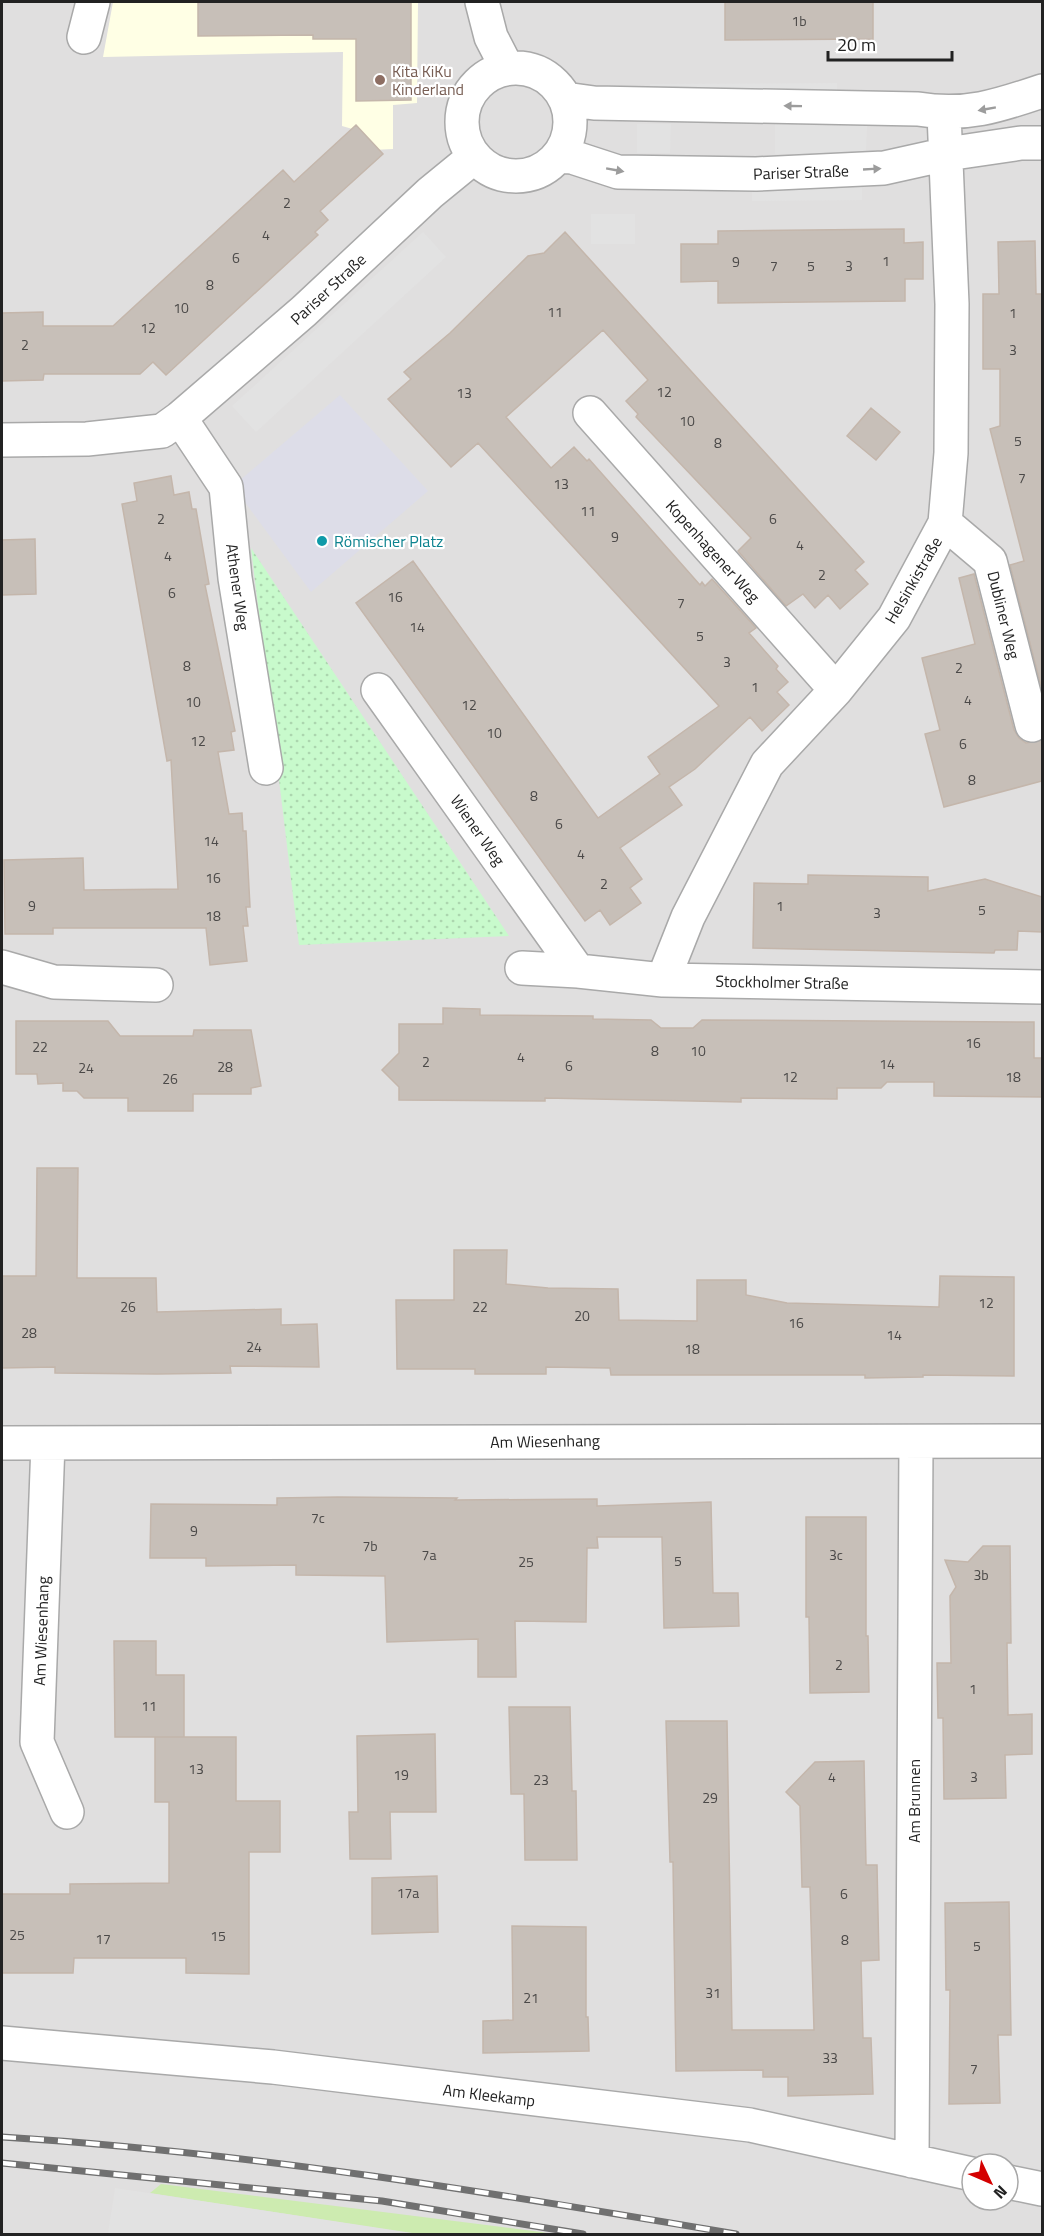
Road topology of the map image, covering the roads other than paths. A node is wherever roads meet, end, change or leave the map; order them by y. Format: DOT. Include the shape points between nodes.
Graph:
graph roads {
  1 [pos="93,2"];
  2 [pos="482,2"];
  3 [pos="84,37"];
  4 [pos="507,68"];
  5 [pos="1042,91"];
  6 [pos="565,99"];
  7 [pos="944,114"];
  8 [pos="1042,143"];
  9 [pos="947,154"];
  10 [pos="559,156"];
  11 [pos="474,157"];
  12 [pos="590,413"];
  13 [pos="180,418"];
  14 [pos="2,440"];
  15 [pos="945,523"];
  16 [pos="378,690"];
  17 [pos="836,690"];
  18 [pos="1032,725"];
  19 [pos="266,768"];
  20 [pos="2,967"];
  21 [pos="522,968"];
  22 [pos="578,970"];
  23 [pos="663,980"];
  24 [pos="156,985"];
  25 [pos="1042,987"];
  26 [pos="1042,1441"];
  27 [pos="916,1442"];
  28 [pos="2,1443"];
  29 [pos="48,1443"];
  30 [pos="67,1812"];
  31 [pos="2,2043"];
  32 [pos="912,2161"];
  33 [pos="960,2171"];
  34 [pos="1020,2184"];
  35 [pos="1042,2189"];
  1 -- 3 [label="street"];
  2 -- 4 [label="street" via="491,37"];
  4 -- 6 [label="street" via="525,68 541,74 555,84"];
  4 -- 11 [label="street" via="478,82 468,96 461,128"];
  5 -- 7 [label="street, one-way" via="991,109"];
  7 -- 6 [label="street, one-way" via="918,109 594,103"];
  6 -- 10 [label="street" via="570,128"];
  7 -- 9 [label="street, Helsinkistraße"];
  8 -- 9 [label="street, Pariser Straße"];
  10 -- 9 [label="street, Pariser Straße, one-way" via="618,172 756,174 884,168"];
  9 -- 15 [label="street, Helsinkistraße" via="952,304 951,453"];
  10 -- 11 [label="street" via="532,174 517,177 493,171"];
  11 -- 13 [label="street, Pariser Straße"];
  12 -- 17 [label="street, Kopenhagener Weg"];
  13 -- 14 [label="street, Pariser Straße" via="162,430 87,440"];
  13 -- 19 [label="street, Athener Weg" via="226,487 235,578"];
  15 -- 17 [label="street, Helsinkistraße" via="894,618"];
  15 -- 18 [label="street, Dubliner Weg" via="990,561"];
  16 -- 22 [label="street, Wiener Weg"];
  17 -- 23 [label="street, Helsinkistraße" via="767,764 688,917"];
  20 -- 24 [label="street" via="54,982"];
  21 -- 22 [label="street, Stockholmer Straße"];
  22 -- 23 [label="street, Stockholmer Straße"];
  23 -- 25 [label="street, Stockholmer Straße"];
  26 -- 27 [label="street, Am Wiesenhang"];
  27 -- 29 [label="street, Am Wiesenhang"];
  27 -- 32 [label="street, Am Brunnen"];
  28 -- 29 [label="street, Am Wiesenhang"];
  29 -- 30 [label="street, Am Wiesenhang" via="38,1742"];
  31 -- 32 [label="street, Am Kleekamp" via="273,2067 750,2125"];
  32 -- 33 [label="street, Am Kleekamp"];
  34 -- 35 [label="street"];
}
